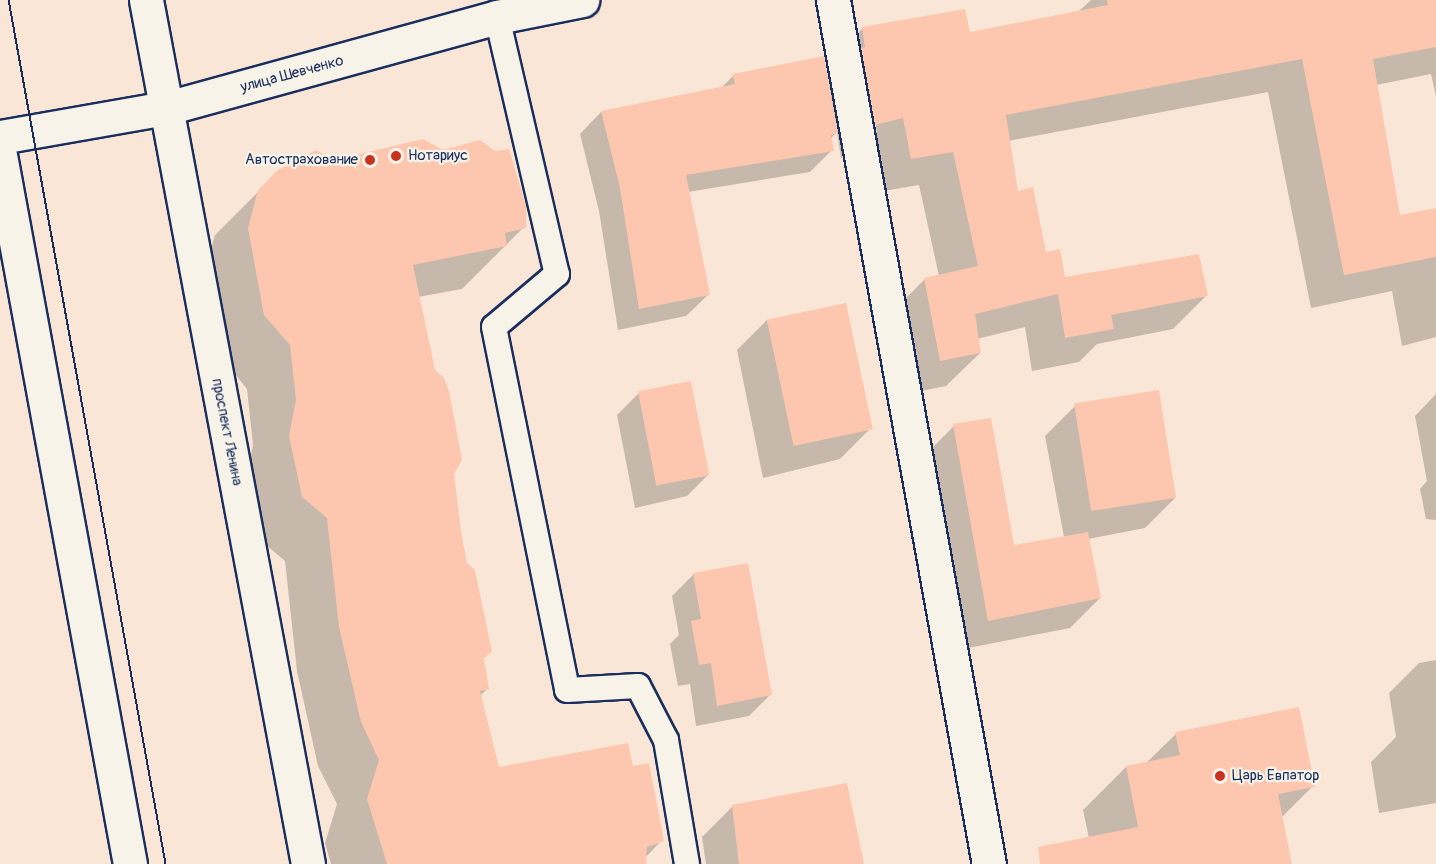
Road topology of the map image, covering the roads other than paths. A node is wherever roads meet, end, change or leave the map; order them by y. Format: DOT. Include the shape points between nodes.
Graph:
graph roads {
  1 [pos="146,0"];
  2 [pos="582,0"];
  3 [pos="833,0"];
  4 [pos="497,17"];
  5 [pos="167,108"];
  6 [pos="0,137"];
  7 [pos="0,155"];
  8 [pos="130,864"];
  9 [pos="308,864"];
  10 [pos="687,864"];
  11 [pos="989,864"];
  1 -- 5 [label="street, проспект Ленина"];
  2 -- 4 [label="street, улица Шевченко"];
  3 -- 11 [label="street"];
  4 -- 5 [label="street, улица Шевченко"];
  4 -- 10 [label="lane" via="557,274 494,327 567,690 638,686 666,740"];
  5 -- 6 [label="street, улица Шевченко"];
  5 -- 9 [label="street, проспект Ленина"];
  7 -- 8 [label="street"];
}
